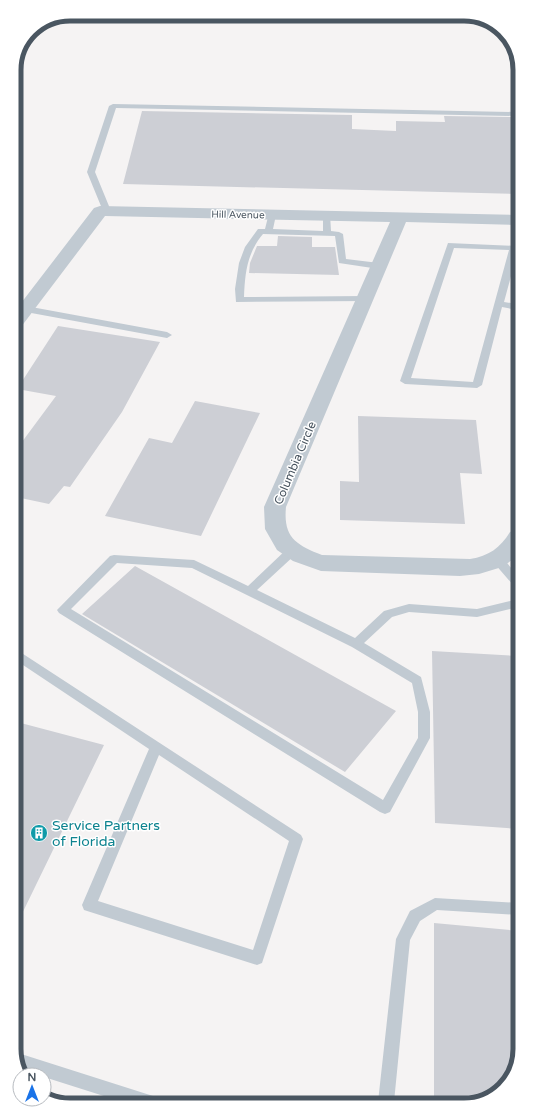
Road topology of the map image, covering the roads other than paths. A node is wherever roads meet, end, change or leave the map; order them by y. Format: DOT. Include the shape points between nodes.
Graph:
graph roads {
  1 [pos="513,114"];
  2 [pos="107,211"];
  3 [pos="272,215"];
  4 [pos="327,216"];
  5 [pos="400,217"];
  6 [pos="513,220"];
  7 [pos="268,231"];
  8 [pos="327,234"];
  9 [pos="513,248"];
  10 [pos="513,252"];
  11 [pos="380,266"];
  12 [pos="365,299"];
  13 [pos="500,304"];
  14 [pos="513,306"];
  15 [pos="21,309"];
  16 [pos="21,313"];
  17 [pos="167,335"];
  18 [pos="513,546"];
  19 [pos="292,551"];
  20 [pos="498,560"];
  21 [pos="513,577"];
  22 [pos="248,591"];
  23 [pos="513,605"];
  24 [pos="356,644"];
  25 [pos="21,658"];
  26 [pos="156,747"];
  27 [pos="513,909"];
  28 [pos="23,1063"];
  29 [pos="134,1098"];
  30 [pos="386,1098"];
  1 -- 2 [label="lane" via="113,106 91,172"];
  2 -- 3 [label="street, Hill Avenue"];
  2 -- 15 [label="street" via="100,211"];
  3 -- 4 [label="street, Hill Avenue"];
  3 -- 7 [label="lane"];
  4 -- 5 [label="street, Hill Avenue"];
  4 -- 8 [label="lane"];
  5 -- 6 [label="street, Hill Avenue"];
  5 -- 11 [label="street, Columbia Circle"];
  7 -- 8 [label="lane"];
  7 -- 12 [label="lane" via="261,231 249,244 242,264 239,300"];
  8 -- 11 [label="lane" via="339,234 342,261"];
  9 -- 13 [label="lane" via="451,245 405,381 477,385"];
  10 -- 13 [label="lane"];
  11 -- 12 [label="street, Columbia Circle"];
  12 -- 19 [label="street, Columbia Circle" via="275,507 273,521 277,534"];
  13 -- 14 [label="lane"];
  16 -- 17 [label="lane"];
  18 -- 20 [label="street, Columbia Circle"];
  19 -- 20 [label="street, Columbia Circle" via="321,563 460,568 480,566"];
  19 -- 22 [label="lane"];
  20 -- 21 [label="lane"];
  22 -- 24 [label="lane"];
  22 -- 24 [label="lane" via="194,564 114,559 63,610 385,808 424,738 424,712 417,680"];
  23 -- 24 [label="lane" via="477,613 409,608 388,614"];
  25 -- 26 [label="lane"];
  26 -- 26 [label="lane" via="296,838 256,958 89,905"];
  27 -- 30 [label="lane" via="436,904 415,916 403,939"];
  28 -- 29 [label="lane"];
}
